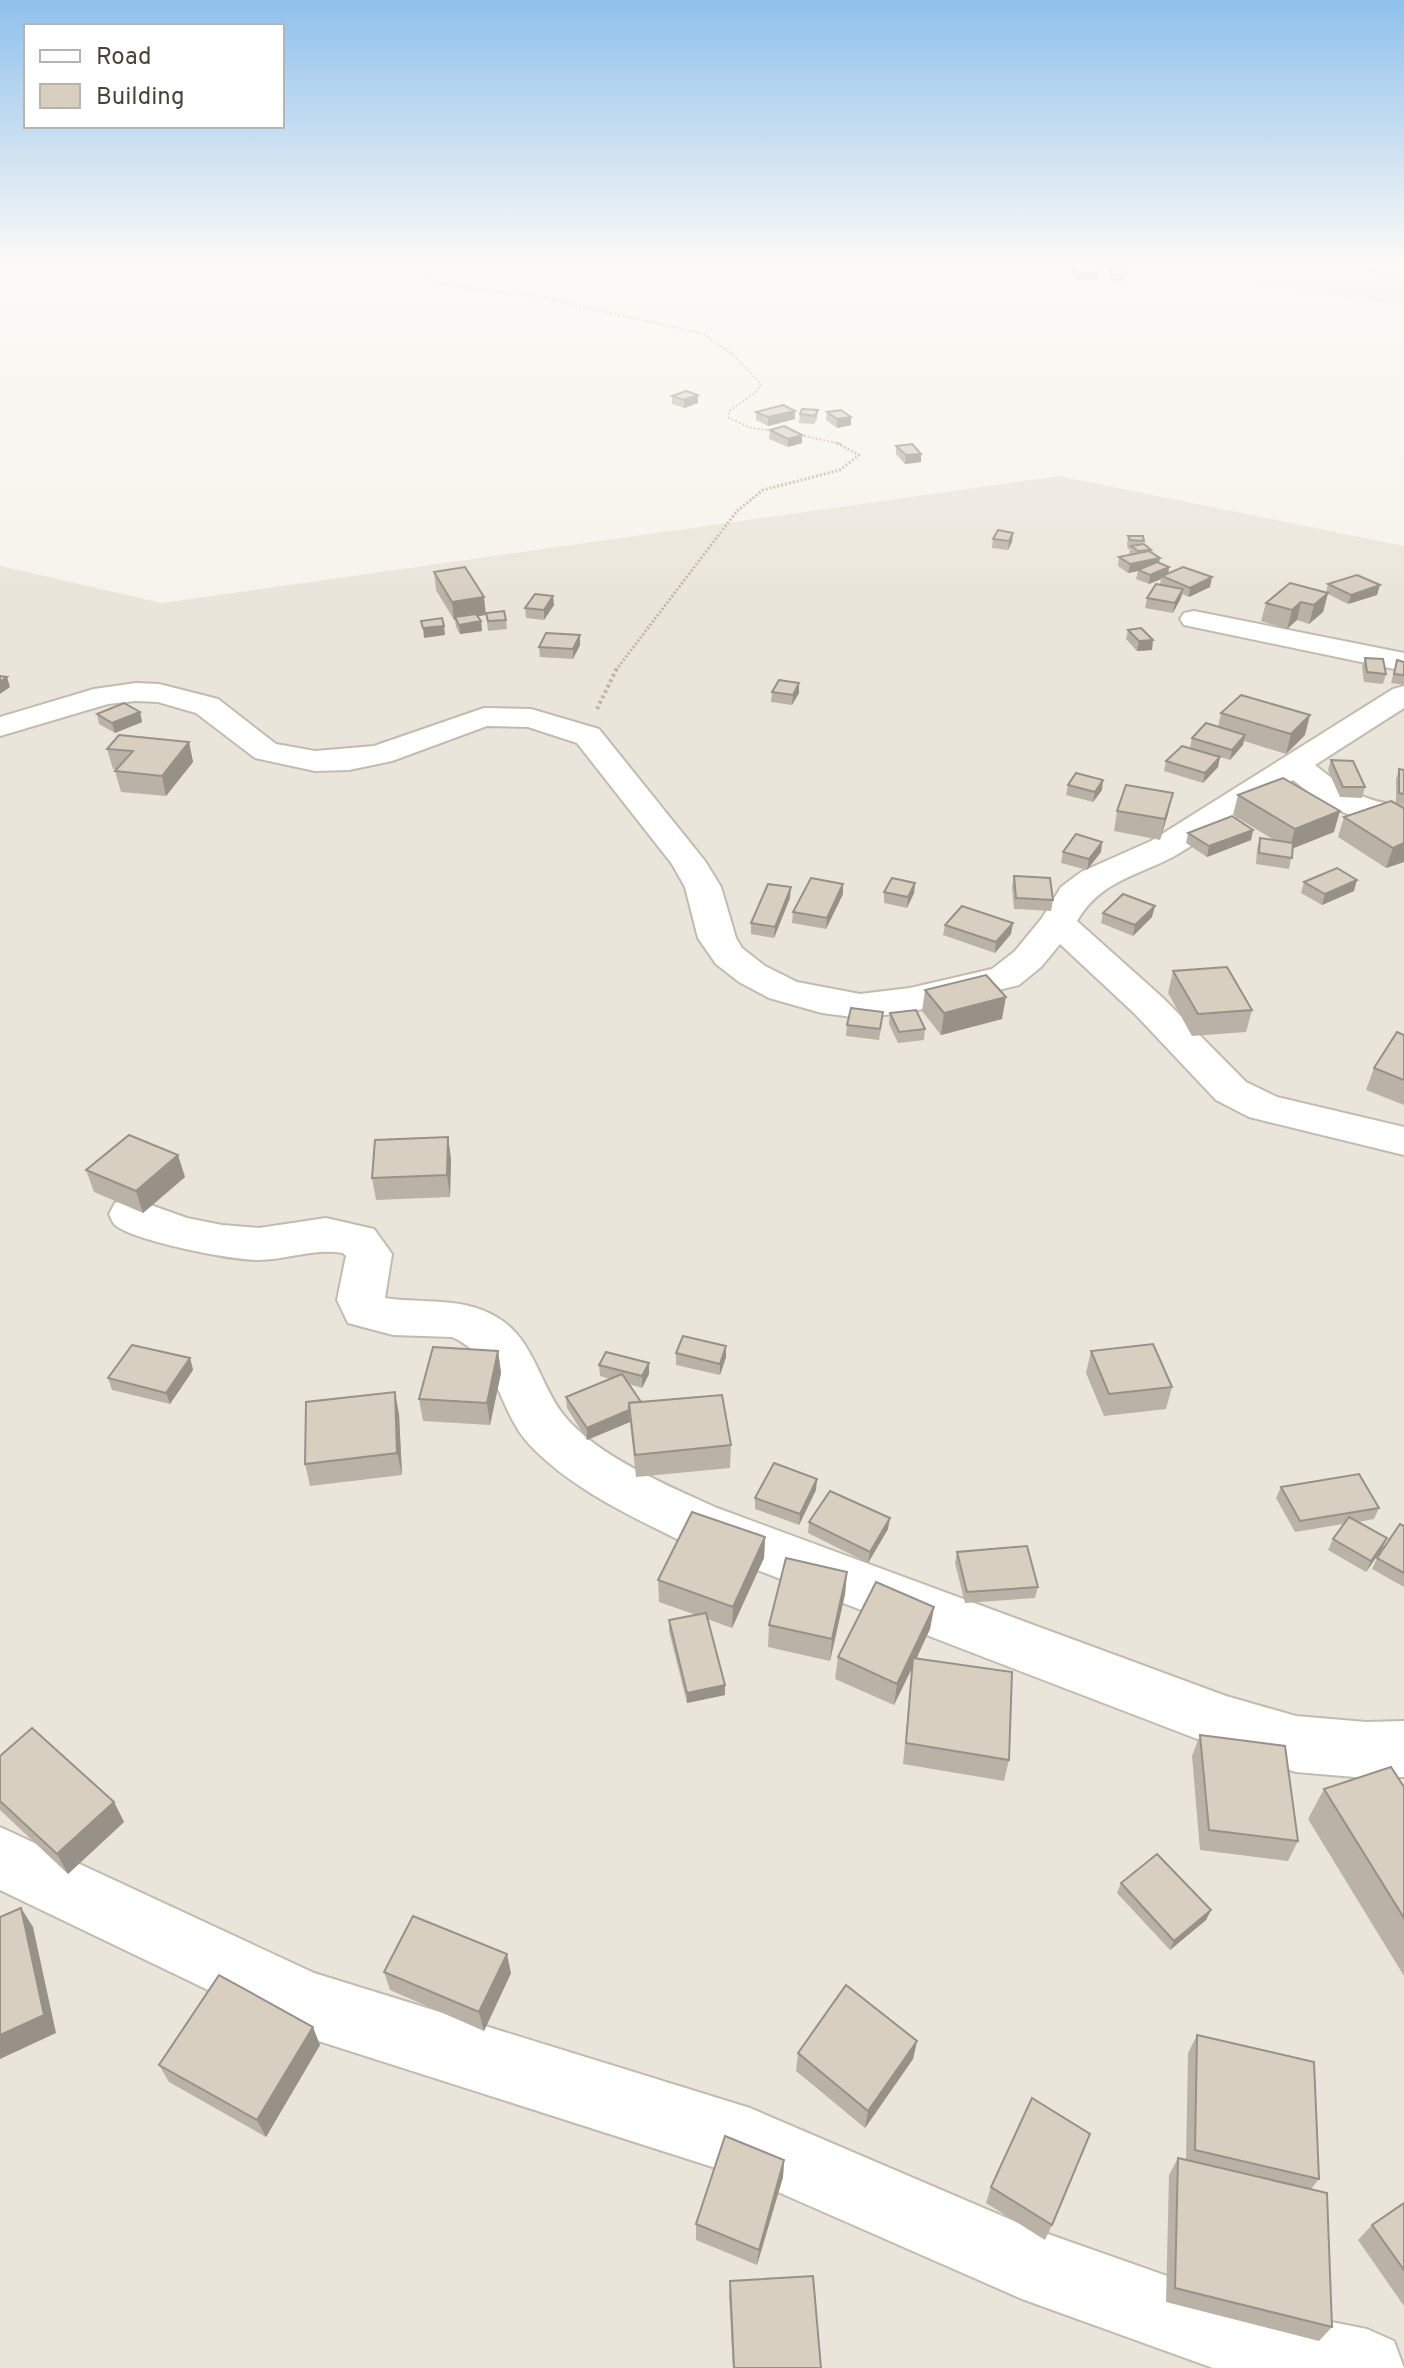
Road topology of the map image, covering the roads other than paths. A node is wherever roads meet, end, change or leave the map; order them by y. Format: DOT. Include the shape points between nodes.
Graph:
graph roads {
  1 [pos="1194,619"];
  2 [pos="1404,662"];
  3 [pos="1404,695"];
  4 [pos="0,727"];
  5 [pos="1295,765"];
  6 [pos="1404,816"];
  7 [pos="1058,923"];
  8 [pos="1404,1141"];
  9 [pos="131,1214"];
  10 [pos="1404,1749"];
  11 [pos="0,1858"];
  12 [pos="1367,2368"];
  1 -- 2 [label="street"];
  3 -- 5 [label="street"];
  4 -- 7 [label="street" via="105,695 136,692 207,706 266,751 315,761 381,754 484,717 531,718 588,736 688,861 729,956 783,990 822,1001 860,1006 910,1000 1005,977"];
  5 -- 6 [label="street" via="1348,807"];
  5 -- 7 [label="street" via="1163,848 1094,880 1074,895"];
  7 -- 8 [label="street" via="1231,1091 1264,1107"];
  9 -- 10 [label="street" via="222,1241 259,1244 326,1234 358,1240 369,1254 361,1300 365,1311 382,1318 457,1320 478,1328 498,1343 545,1428 641,1497 698,1524 1226,1723 1296,1744"];
  11 -- 12 [label="street" via="306,2004 750,2143 1022,2262 1255,2345"];
}
